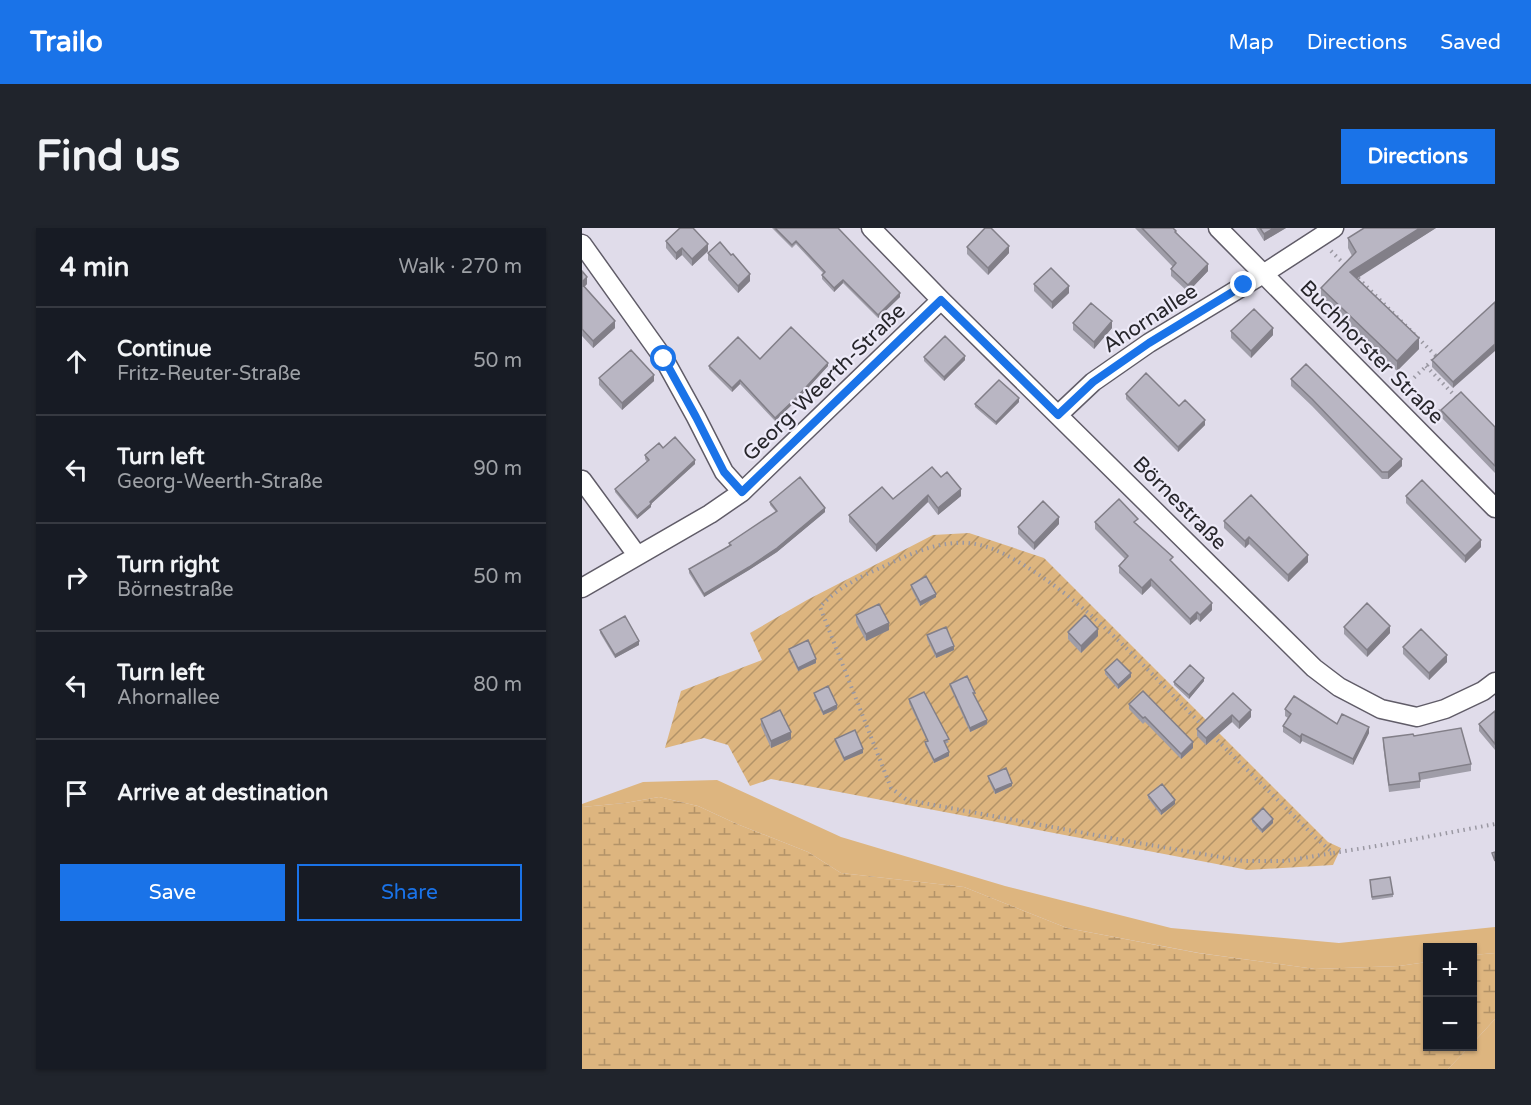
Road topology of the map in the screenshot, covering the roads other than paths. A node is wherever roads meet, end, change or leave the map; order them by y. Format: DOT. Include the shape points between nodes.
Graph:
graph roads {
  1 [pos="871,228"];
  2 [pos="1218,228"];
  3 [pos="1334,228"];
  4 [pos="582,244"];
  5 [pos="1263,274"];
  6 [pos="941,300"];
  7 [pos="1058,415"];
  8 [pos="582,480"];
  9 [pos="742,492"];
  10 [pos="1495,508"];
  11 [pos="637,555"];
  12 [pos="582,588"];
  13 [pos="1495,682"];
  1 -- 6 [label="street, Börnestraße"];
  2 -- 5 [label="street, Buchhorster Straße"];
  3 -- 5 [label="street, Ahornallee"];
  4 -- 9 [label="street" via="664,359 724,472"];
  5 -- 7 [label="street, Ahornallee" via="1149,343 1093,382"];
  5 -- 10 [label="street, Buchhorster Straße"];
  6 -- 7 [label="street, Börnestraße"];
  6 -- 9 [label="street, Georg-Weerth-Straße"];
  7 -- 13 [label="street, Börnestraße" via="1314,668 1339,687 1381,709 1417,717 1445,709"];
  8 -- 11 [label="street"];
  9 -- 11 [label="street, Georg-Weerth-Straße"];
  11 -- 12 [label="street, Georg-Weerth-Straße"];
}
